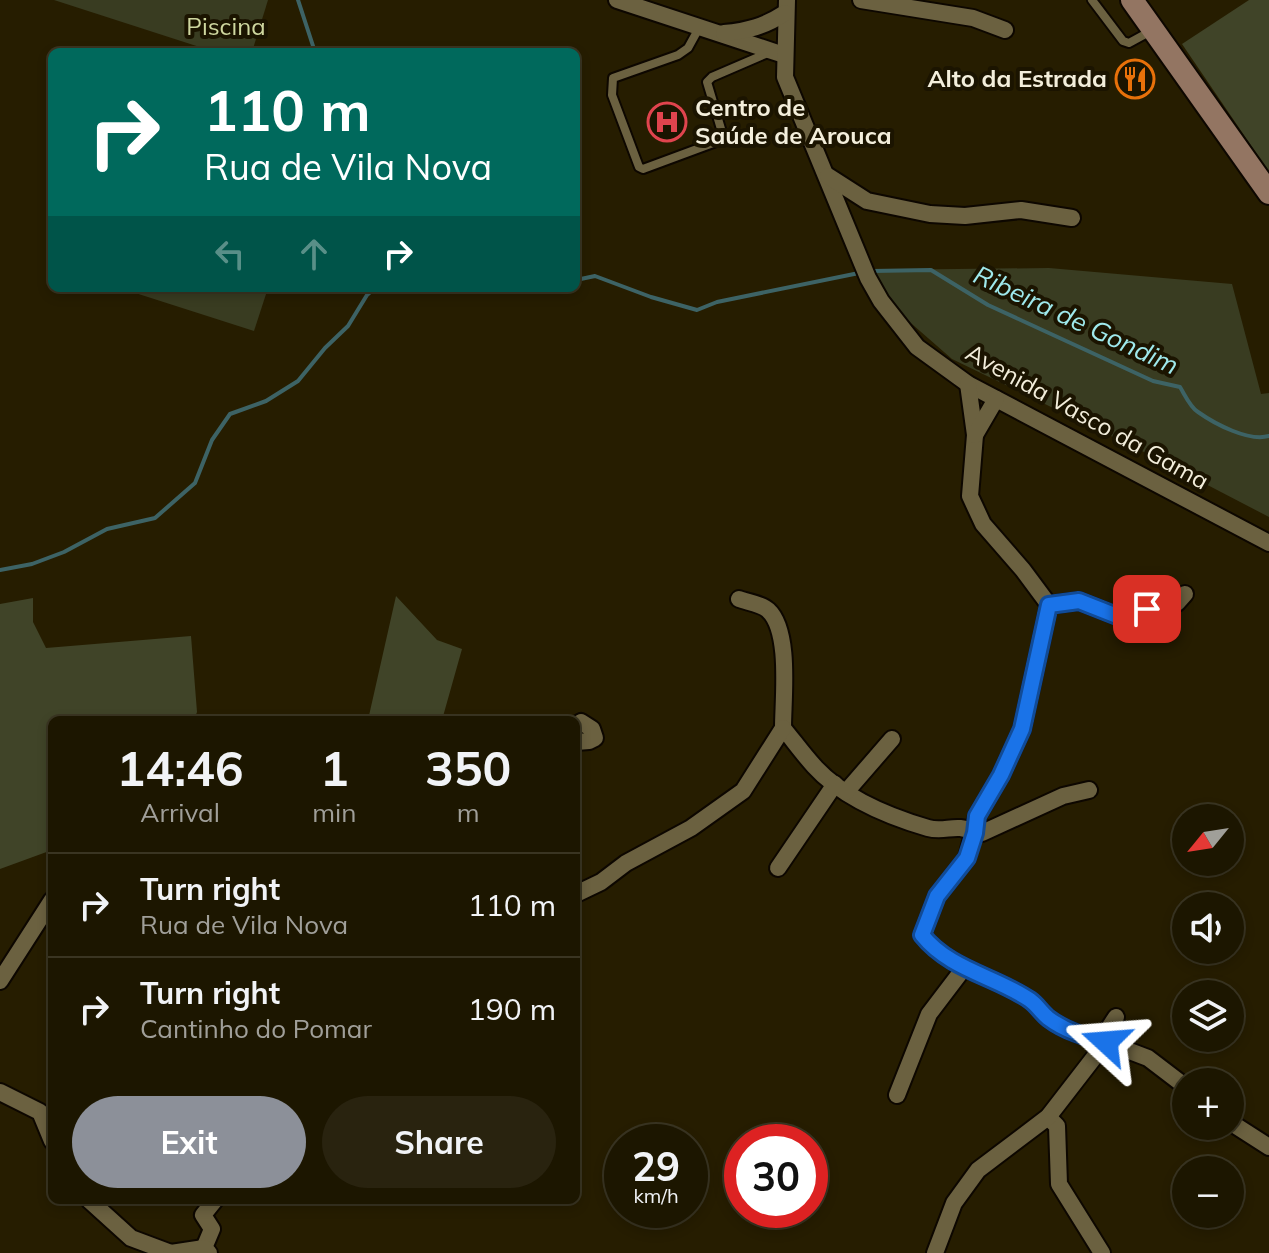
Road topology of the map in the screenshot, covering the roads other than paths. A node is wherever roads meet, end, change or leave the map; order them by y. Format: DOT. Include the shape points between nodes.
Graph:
graph roads {
  1 [pos="617,0"];
  2 [pos="861,0"];
  3 [pos="1092,0"];
  4 [pos="1132,0"];
  5 [pos="786,6"];
  6 [pos="700,27"];
  7 [pos="1005,30"];
  8 [pos="1153,30"];
  9 [pos="719,34"];
  10 [pos="777,53"];
  11 [pos="828,176"];
  12 [pos="1269,193"];
  13 [pos="1072,218"];
  14 [pos="968,384"];
  15 [pos="996,399"];
  16 [pos="975,435"];
  17 [pos="1269,543"];
  18 [pos="1185,594"];
  19 [pos="739,599"];
  20 [pos="1049,605"];
  21 [pos="580,723"];
  22 [pos="783,728"];
  23 [pos="892,739"];
  24 [pos="580,742"];
  25 [pos="841,788"];
  26 [pos="1089,790"];
  27 [pos="975,833"];
  28 [pos="778,868"];
  29 [pos="580,892"];
  30 [pos="48,906"];
  31 [pos="964,968"];
  32 [pos="0,981"];
  33 [pos="1116,1017"];
  34 [pos="1106,1042"];
  35 [pos="1172,1076"];
  36 [pos="0,1092"];
  37 [pos="897,1095"];
  38 [pos="1048,1117"];
  39 [pos="48,1131"];
  40 [pos="1244,1131"];
  41 [pos="1269,1147"];
  42 [pos="93,1204"];
  43 [pos="212,1204"];
  44 [pos="207,1250"];
  45 [pos="171,1253"];
  46 [pos="935,1253"];
  47 [pos="1102,1253"];
  1 -- 6 [label="street"];
  2 -- 7 [label="street" via="973,18"];
  3 -- 8 [label="lane" via="1123,41"];
  4 -- 8 [label="main road"];
  5 -- 9 [label="street" via="768,24"];
  5 -- 10 [label="street, Avenida Vasco da Gama"];
  6 -- 9 [label="street"];
  6 -- 10 [label="lane" via="678,55 611,82 643,169 724,139 707,82"];
  8 -- 12 [label="main road"];
  9 -- 10 [label="street"];
  10 -- 11 [label="street, Avenida Vasco da Gama"];
  11 -- 13 [label="street" via="867,201 930,214 1021,210"];
  11 -- 14 [label="street, Avenida Vasco da Gama" via="881,301 917,347"];
  14 -- 15 [label="street, Avenida Vasco da Gama"];
  14 -- 16 [label="street"];
  15 -- 16 [label="street"];
  15 -- 17 [label="street, Avenida Vasco da Gama"];
  16 -- 20 [label="street" via="970,496 983,524"];
  18 -- 20 [label="street" via="1177,603 1117,616 1079,601"];
  19 -- 22 [label="street" via="766,607 774,618 784,667"];
  20 -- 27 [label="street" via="1022,729 977,816"];
  21 -- 24 [label="street" via="592,729 595,738"];
  22 -- 25 [label="street" via="815,768"];
  22 -- 29 [label="street" via="743,791 691,828"];
  23 -- 25 [label="street"];
  25 -- 27 [label="street" via="874,808 933,829 963,826"];
  25 -- 28 [label="street"];
  26 -- 27 [label="street"];
  27 -- 31 [label="street" via="967,858 937,896 922,935"];
  30 -- 32 [label="street"];
  31 -- 34 [label="street" via="1030,1000 1048,1018 1078,1034"];
  31 -- 37 [label="street" via="929,1014"];
  33 -- 34 [label="street"];
  34 -- 35 [label="street" via="1148,1058"];
  34 -- 38 [label="street"];
  36 -- 39 [label="street" via="40,1112"];
  38 -- 46 [label="street" via="978,1170 954,1203"];
  38 -- 47 [label="street" via="1057,1126 1059,1184"];
  40 -- 41 [label="street"];
  42 -- 45 [label="street" via="131,1238"];
  43 -- 44 [label="street" via="203,1215 212,1229"];
  44 -- 45 [label="street"];
}
